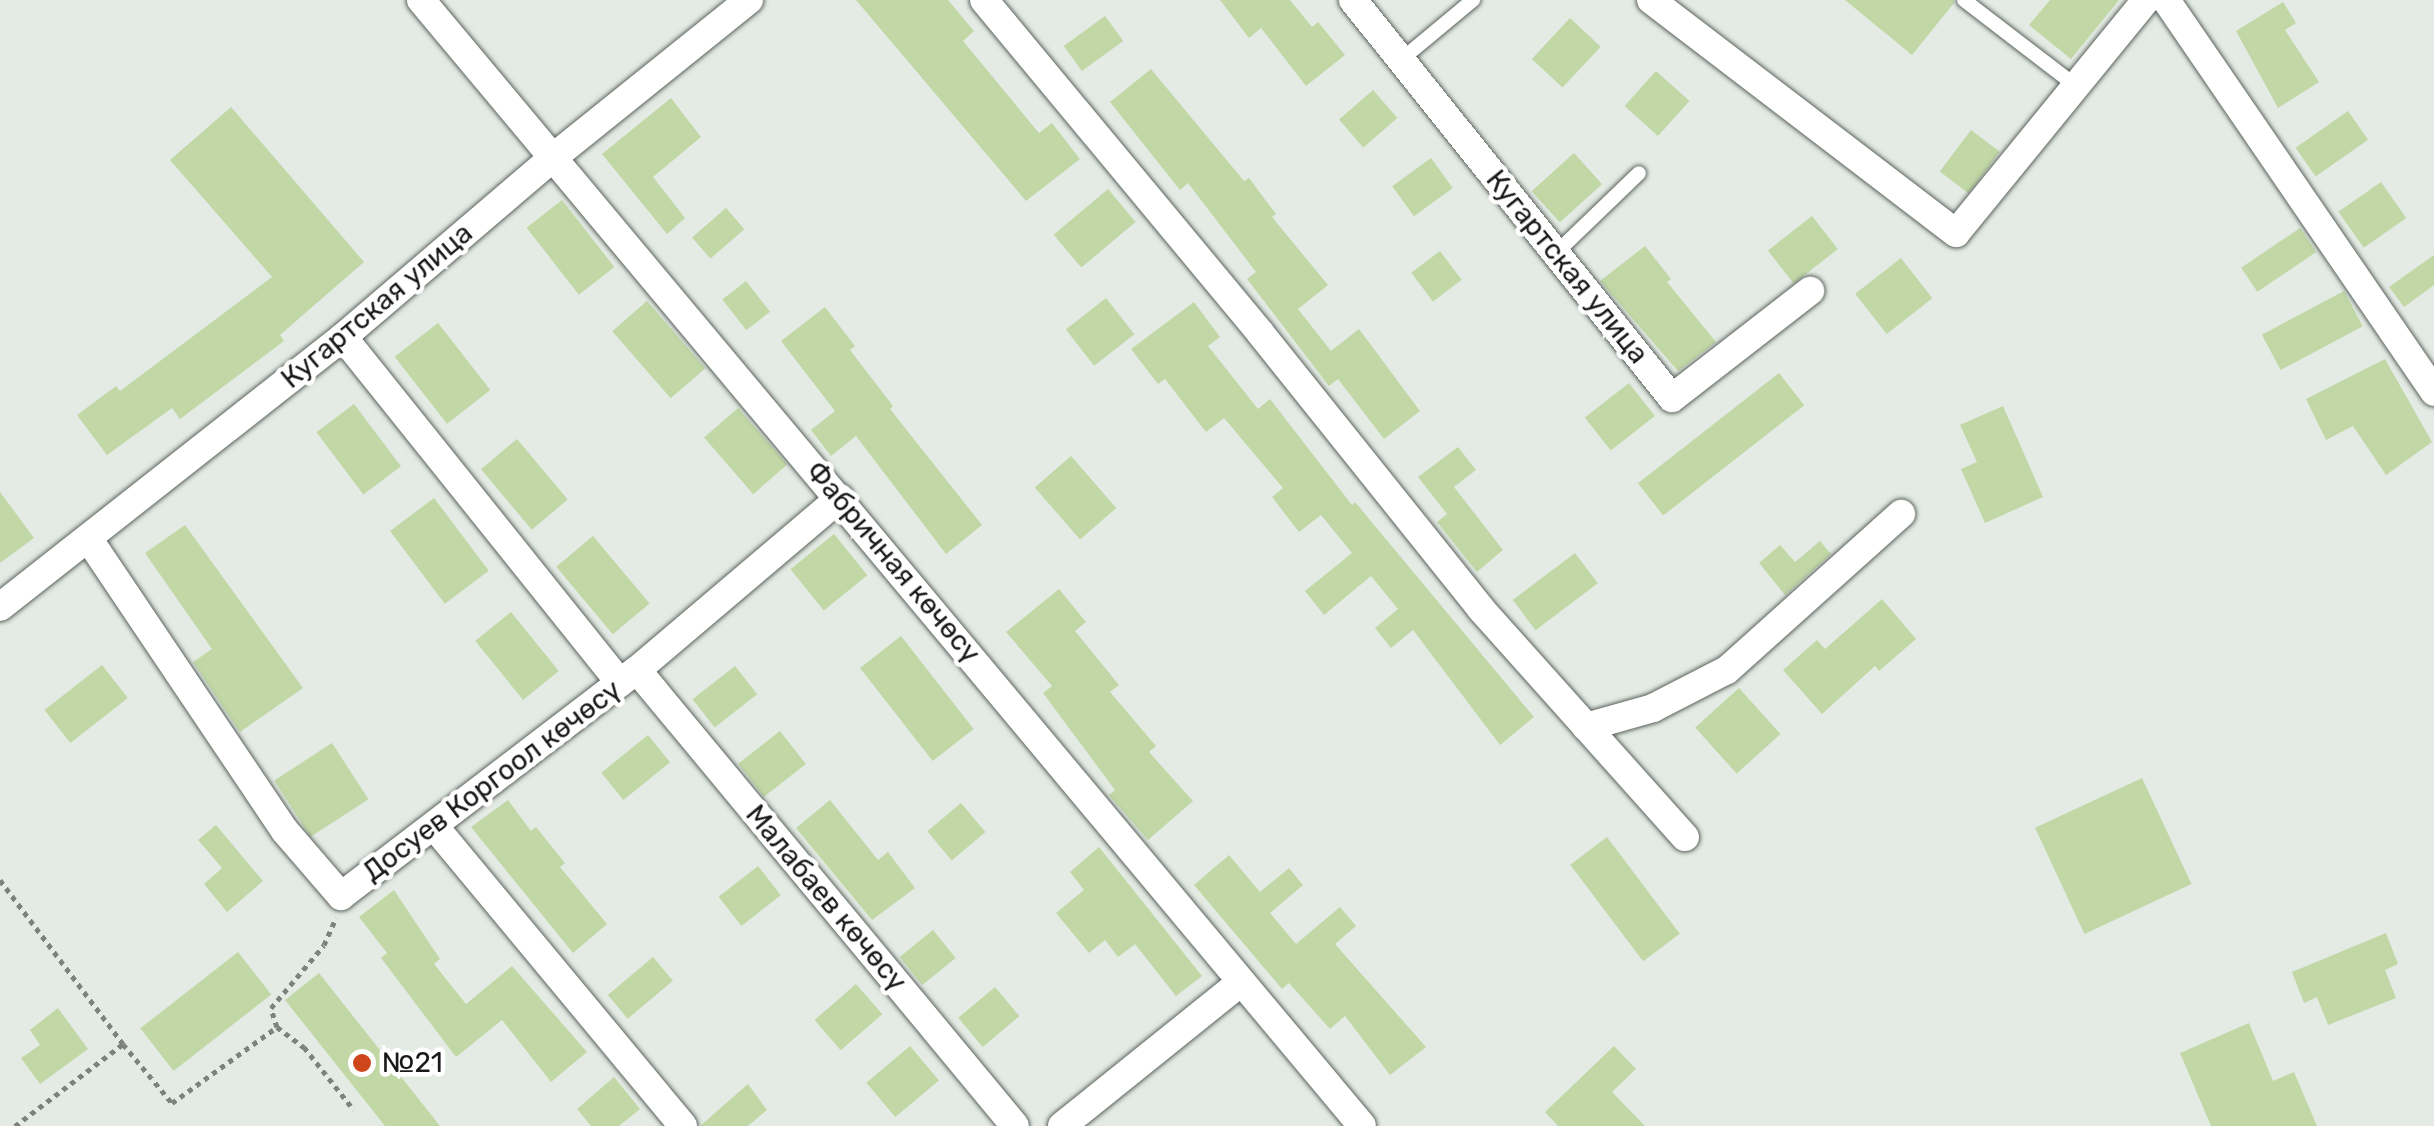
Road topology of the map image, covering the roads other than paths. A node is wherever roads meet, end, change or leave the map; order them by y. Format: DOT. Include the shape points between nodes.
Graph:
graph roads {
  1 [pos="421,0"];
  2 [pos="749,0"];
  3 [pos="984,0"];
  4 [pos="1353,0"];
  5 [pos="1473,0"];
  6 [pos="1651,0"];
  7 [pos="1964,0"];
  8 [pos="2146,0"];
  9 [pos="2166,0"];
  10 [pos="1401,60"];
  11 [pos="2076,86"];
  12 [pos="555,156"];
  13 [pos="1639,173"];
  14 [pos="1556,253"];
  15 [pos="1810,291"];
  16 [pos="343,337"];
  17 [pos="2434,392"];
  18 [pos="840,498"];
  19 [pos="1902,514"];
  20 [pos="88,538"];
  21 [pos="0,607"];
  22 [pos="628,677"];
  23 [pos="1586,727"];
  24 [pos="434,826"];
  25 [pos="1685,837"];
  26 [pos="1241,982"];
  27 [pos="683,1126"];
  28 [pos="1015,1126"];
  29 [pos="1062,1126"];
  30 [pos="1362,1126"];
  1 -- 12 [label="street, Фабричная көчөсү"];
  2 -- 12 [label="street, Кугартская улица"];
  3 -- 23 [label="street" via="1480,609"];
  4 -- 10 [label="street, Кугартская улица"];
  5 -- 10 [label="lane"];
  6 -- 11 [label="street" via="1956,233"];
  7 -- 11 [label="lane"];
  8 -- 11 [label="street"];
  9 -- 17 [label="street"];
  10 -- 14 [label="street, Кугартская улица"];
  12 -- 16 [label="street, Кугартская улица"];
  12 -- 18 [label="street, Фабричная көчөсү"];
  13 -- 14 [label="lane"];
  14 -- 15 [label="street, Кугартская улица" via="1672,398"];
  16 -- 20 [label="street, Кугартская улица"];
  16 -- 22 [label="street, Малабаев көчөсү"];
  18 -- 22 [label="street, Досуев Коргоол көчөсү"];
  18 -- 26 [label="street, Фабричная көчөсү"];
  19 -- 23 [label="street" via="1727,670 1654,708"];
  20 -- 21 [label="street, Кугартская улица"];
  20 -- 24 [label="street, Досуев Коргоол көчөсү" via="285,831 341,896"];
  22 -- 24 [label="street, Досуев Коргоол көчөсү"];
  22 -- 28 [label="street, Малабаев көчөсү"];
  23 -- 25 [label="street"];
  24 -- 27 [label="street"];
  26 -- 29 [label="street"];
  26 -- 30 [label="street, Фабричная көчөсү"];
}
